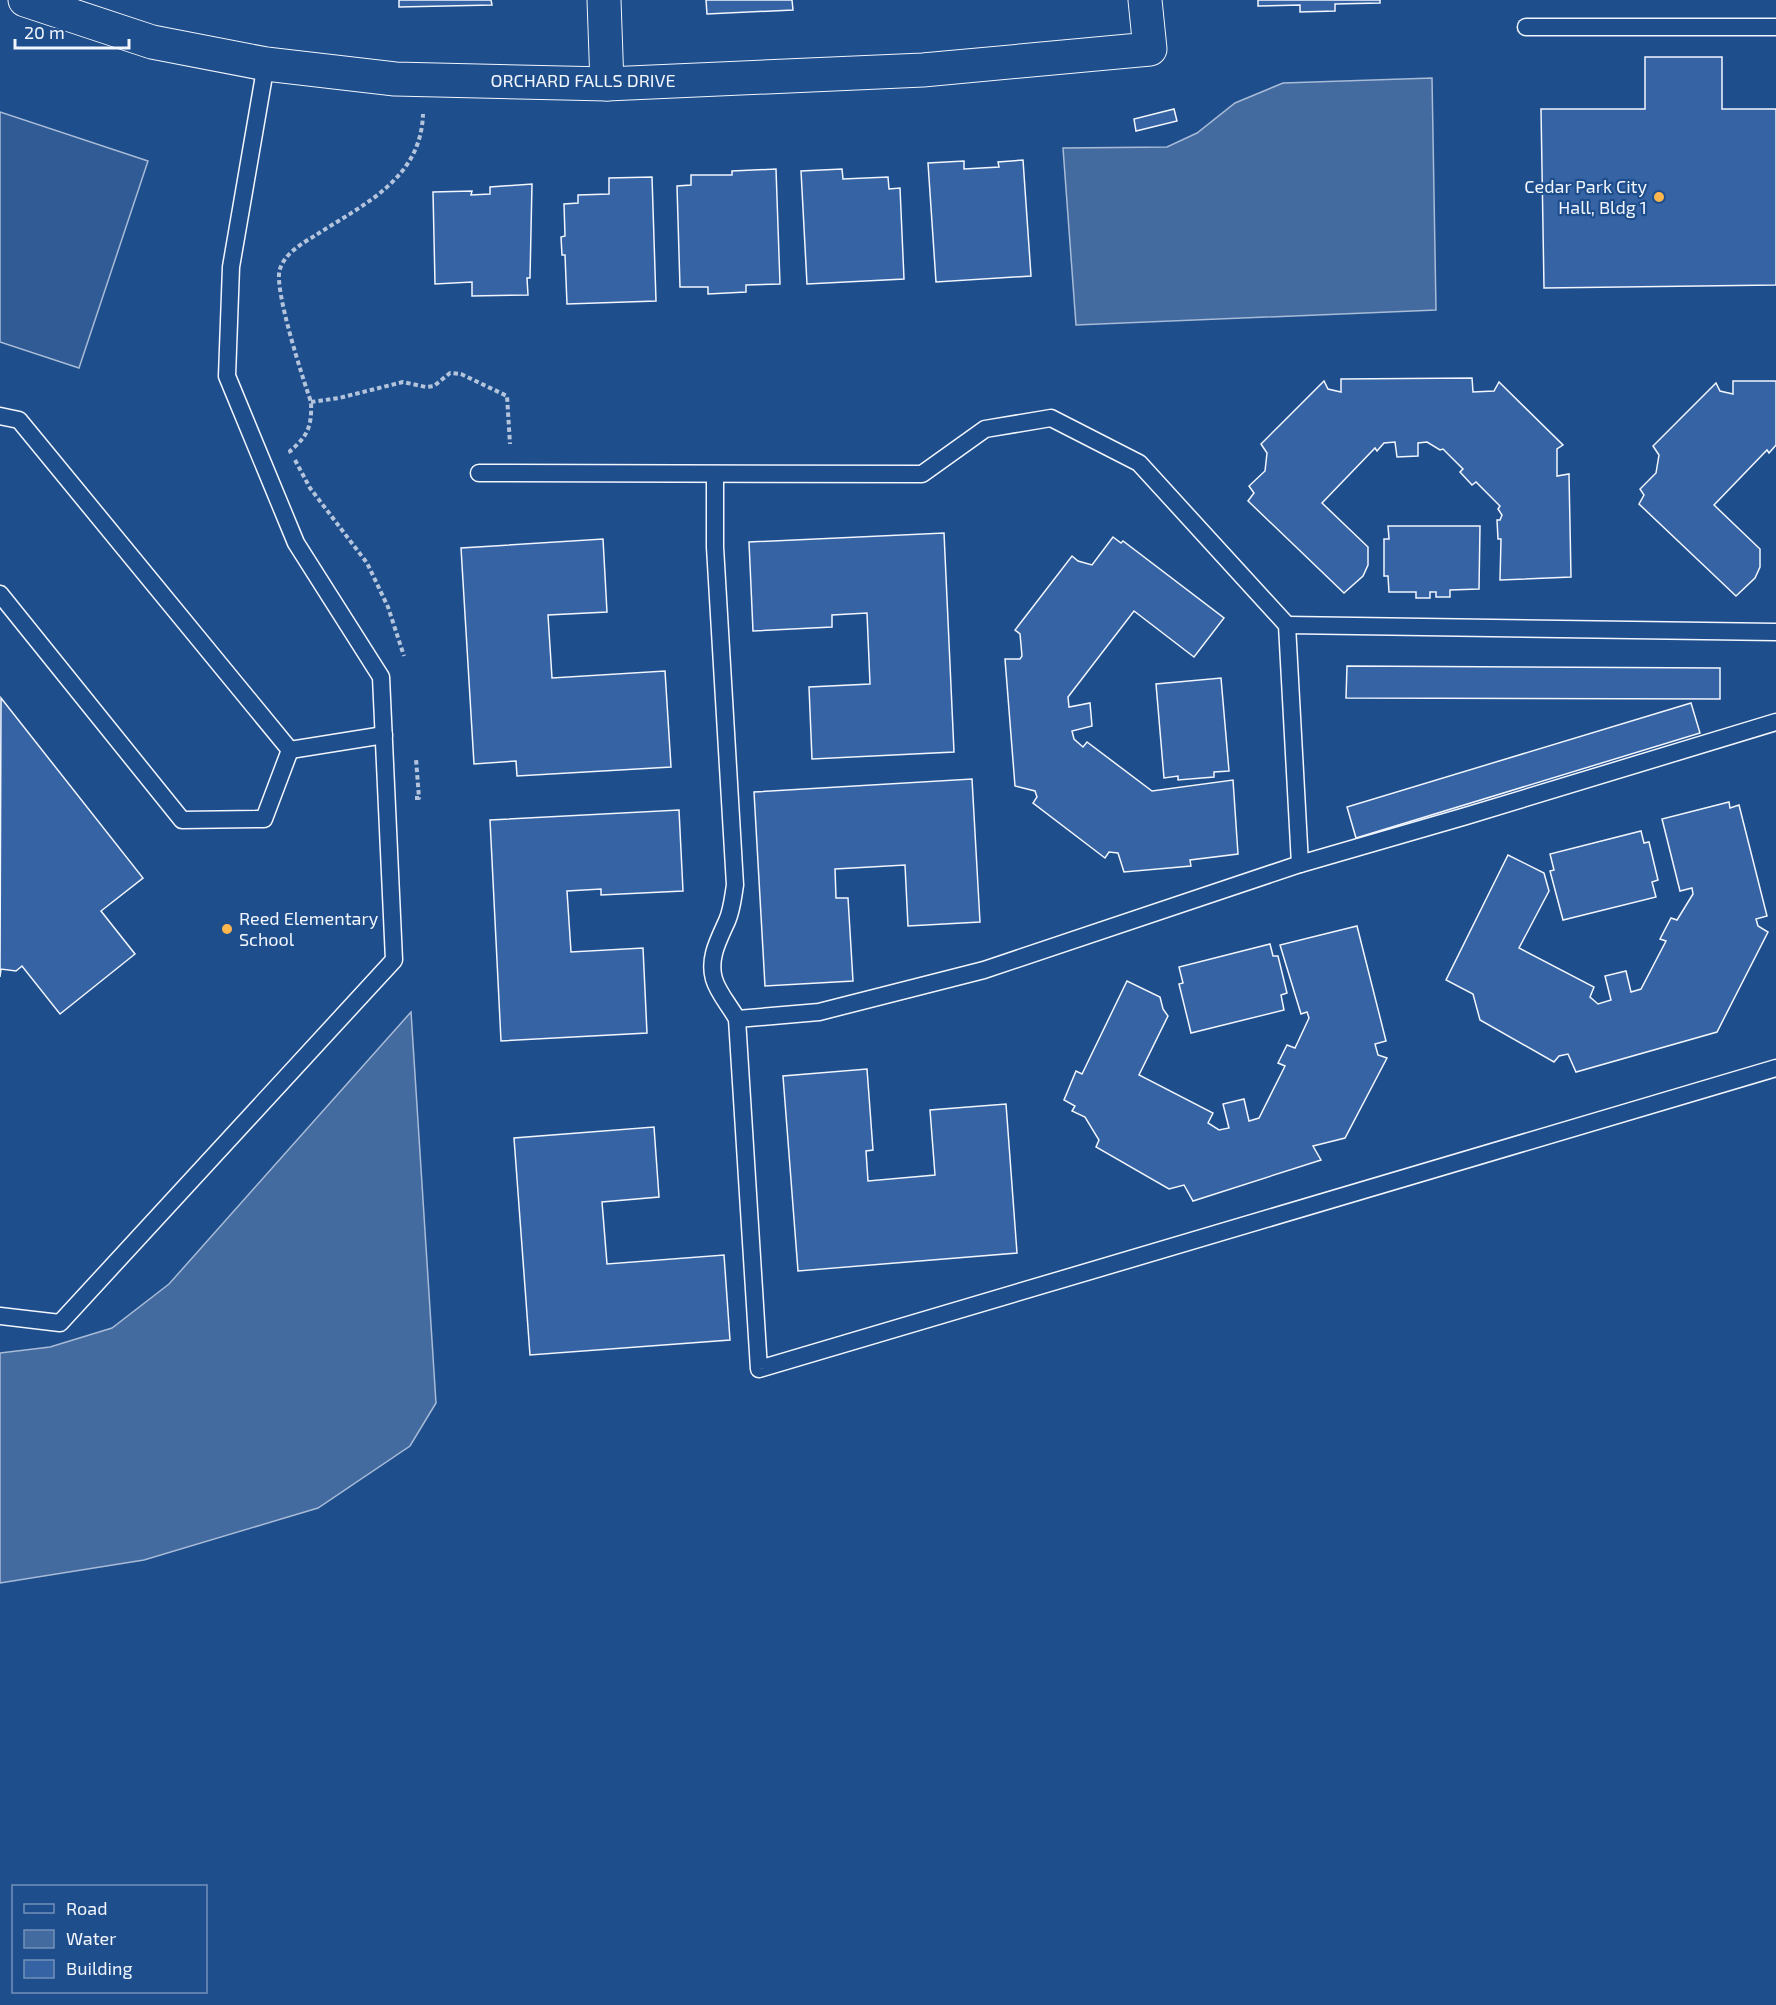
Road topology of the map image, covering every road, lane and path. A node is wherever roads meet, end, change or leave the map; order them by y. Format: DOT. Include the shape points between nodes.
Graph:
graph roads {
  1 [pos="25,0"];
  2 [pos="604,0"];
  3 [pos="1145,0"];
  4 [pos="1526,27"];
  5 [pos="1776,27"];
  6 [pos="266,64"];
  7 [pos="608,84"];
  8 [pos="424,107"];
  9 [pos="311,402"];
  10 [pos="0,416"];
  11 [pos="479,473"];
  12 [pos="509,474"];
  13 [pos="715,474"];
  14 [pos="0,594"];
  15 [pos="1287,625"];
  16 [pos="1776,632"];
  17 [pos="399,645"];
  18 [pos="1776,722"];
  19 [pos="384,735"];
  20 [pos="290,750"];
  21 [pos="1300,864"];
  22 [pos="737,1019"];
  23 [pos="1776,1068"];
  24 [pos="0,1316"];
  1 -- 6 [label="street, ORCHARD FALLS DRIVE" via="152,42"];
  2 -- 7 [label="street"];
  3 -- 7 [label="street, ORCHARD FALLS DRIVE" via="1150,49 923,70"];
  4 -- 5 [label="lane"];
  6 -- 7 [label="street, ORCHARD FALLS DRIVE" via="395,79"];
  6 -- 19 [label="lane" via="231,267 227,376 296,543 381,677"];
  8 -- 9 [label="path" via="417,148 402,173 386,190 296,249 279,269 284,309"];
  9 -- 12 [label="path" via="403,382 434,386 450,373 461,374 507,396"];
  9 -- 17 [label="path" via="308,431 290,451 310,488 367,563 388,607"];
  10 -- 20 [label="lane" via="18,420"];
  11 -- 12 [label="lane"];
  12 -- 13 [label="lane"];
  13 -- 15 [label="lane" via="922,474 985,429 1051,418 1139,463"];
  13 -- 22 [label="lane" via="715,547 735,885 713,960 713,977"];
  14 -- 20 [label="lane" via="182,820 264,819"];
  15 -- 16 [label="lane"];
  15 -- 21 [label="lane"];
  18 -- 21 [label="lane"];
  19 -- 20 [label="lane"];
  19 -- 24 [label="lane" via="393,960 60,1323"];
  21 -- 22 [label="lane" via="984,970 819,1012"];
  22 -- 23 [label="lane" via="759,1369"];
}
